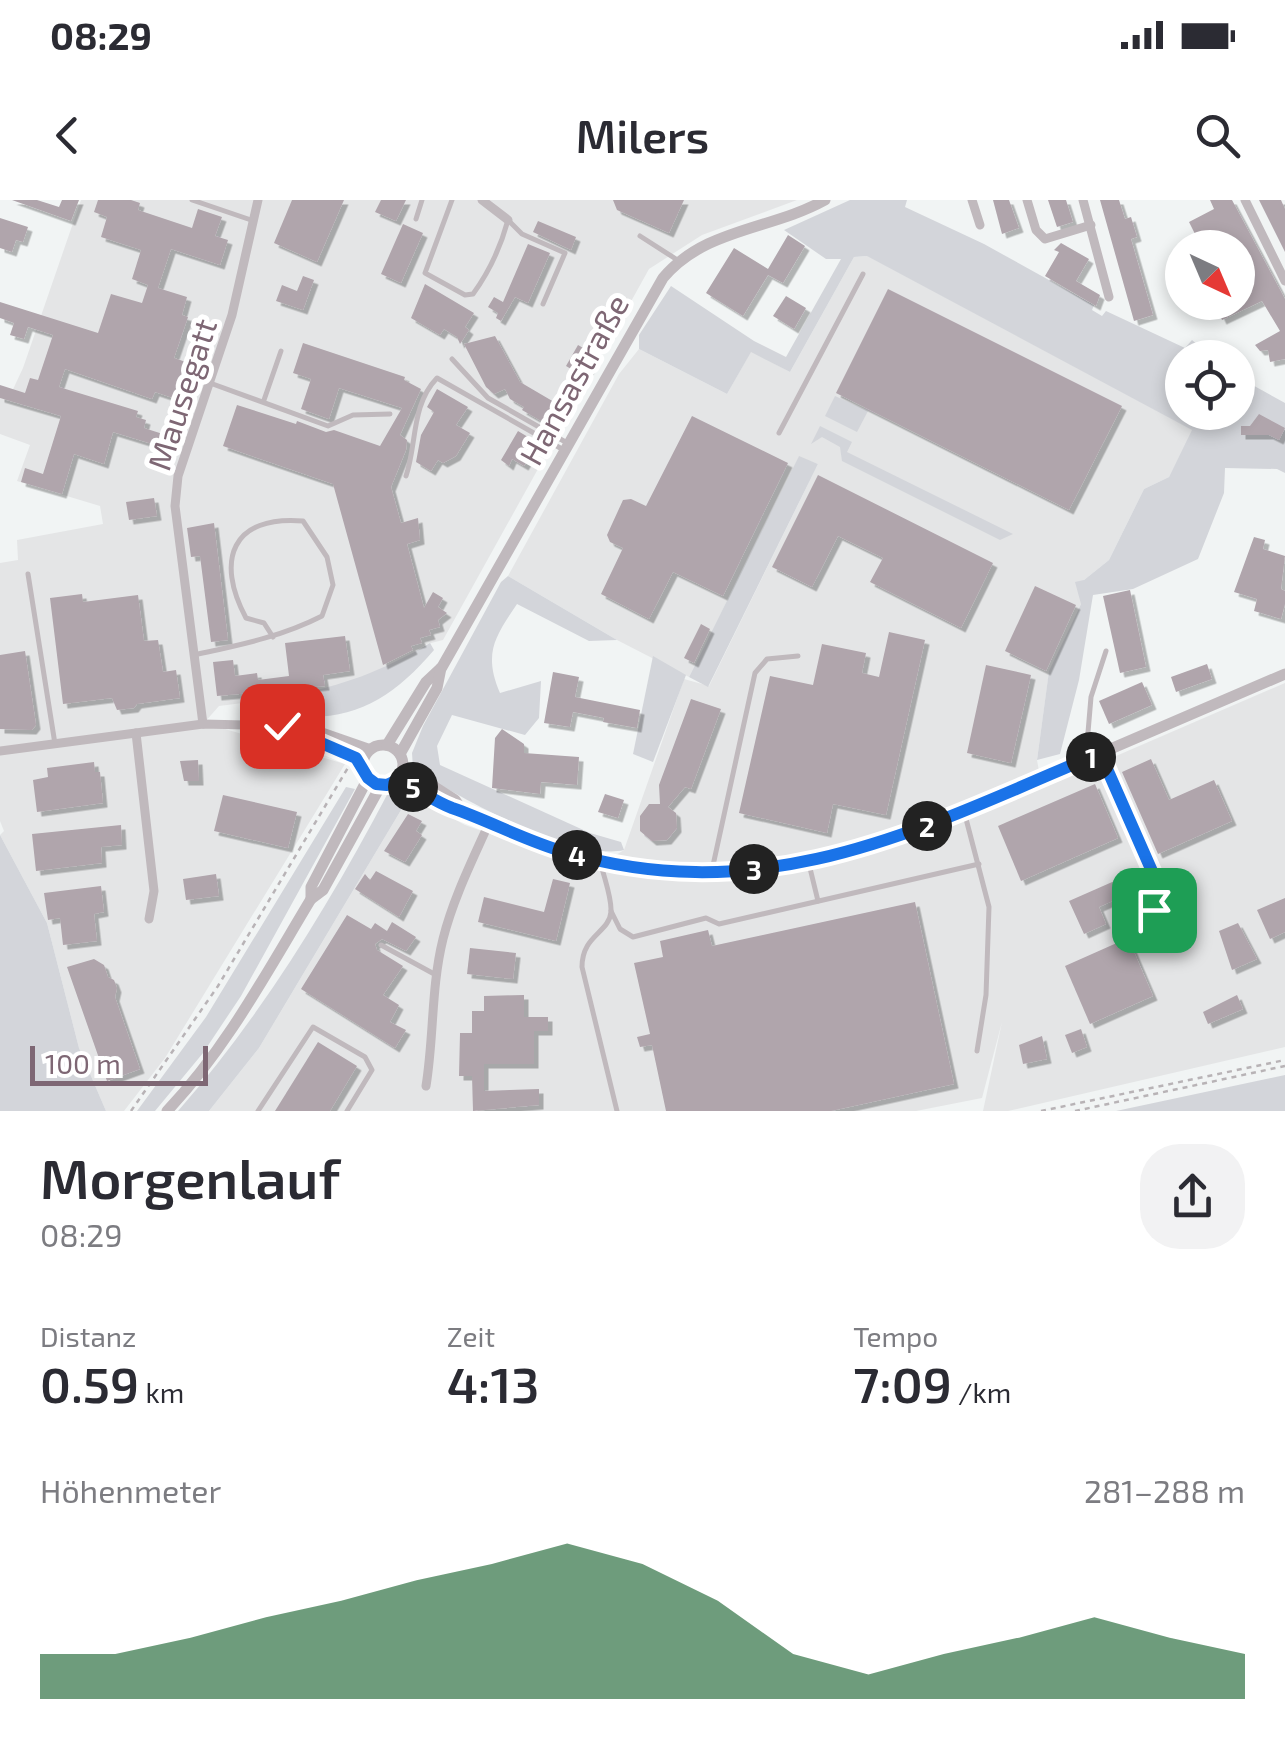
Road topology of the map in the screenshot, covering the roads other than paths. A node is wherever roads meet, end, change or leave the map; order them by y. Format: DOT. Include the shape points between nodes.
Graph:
graph roads {
  1 [pos="192,200"];
  2 [pos="258,200"];
  3 [pos="422,200"];
  4 [pos="452,200"];
  5 [pos="482,200"];
  6 [pos="825,200"];
  7 [pos="972,200"];
  8 [pos="1027,200"];
  9 [pos="1083,200"];
  10 [pos="1245,200"];
  11 [pos="416,218"];
  12 [pos="254,220"];
  13 [pos="508,220"];
  14 [pos="980,225"];
  15 [pos="1091,225"];
  16 [pos="640,236"];
  17 [pos="679,261"];
  18 [pos="862,274"];
  19 [pos="1285,281"];
  20 [pos="1109,297"];
  21 [pos="544,304"];
  22 [pos="281,351"];
  23 [pos="452,359"];
  24 [pos="210,383"];
  25 [pos="264,402"];
  26 [pos="390,414"];
  27 [pos="779,433"];
  28 [pos="567,448"];
  29 [pos="406,476"];
  30 [pos="28,574"];
  31 [pos="273,636"];
  32 [pos="1106,651"];
  33 [pos="194,655"];
  34 [pos="798,656"];
  35 [pos="442,668"];
  36 [pos="1285,674"];
  37 [pos="203,724"];
  38 [pos="282,726"];
  39 [pos="136,733"];
  40 [pos="55,744"];
  41 [pos="387,745"];
  42 [pos="372,748"];
  43 [pos="0,751"];
  44 [pos="1100,753"];
  45 [pos="400,754"];
  46 [pos="1086,759"];
  47 [pos="363,765"];
  48 [pos="400,773"];
  49 [pos="368,778"];
  50 [pos="381,785"];
  51 [pos="964,812"];
  52 [pos="488,823"];
  53 [pos="600,861"];
  54 [pos="809,862"];
  55 [pos="979,864"];
  56 [pos="712,873"];
  57 [pos="311,899"];
  58 [pos="818,901"];
  59 [pos="1154,910"];
  60 [pos="611,911"];
  61 [pos="149,919"];
  62 [pos="381,945"];
  63 [pos="436,975"];
  64 [pos="977,1051"];
  65 [pos="426,1086"];
  66 [pos="166,1111"];
  67 [pos="258,1111"];
  68 [pos="347,1111"];
  69 [pos="618,1111"];
  1 -- 12 [label="lane"];
  2 -- 12 [label="street, Mausegatt"];
  3 -- 11 [label="lane"];
  4 -- 13 [label="lane" via="424,273 465,295 481,283"];
  5 -- 13 [label="street"];
  6 -- 17 [label="street, Hansastraße" via="706,243"];
  7 -- 14 [label="street"];
  8 -- 15 [label="street" via="1045,239"];
  9 -- 15 [label="street"];
  10 -- 19 [label="street"];
  12 -- 24 [label="street, Mausegatt"];
  13 -- 21 [label="lane" via="522,234 565,253"];
  15 -- 20 [label="street"];
  16 -- 17 [label="lane"];
  17 -- 28 [label="street, Hansastraße" via="656,288"];
  18 -- 27 [label="lane"];
  22 -- 25 [label="lane"];
  23 -- 28 [label="lane" via="488,398"];
  24 -- 25 [label="lane"];
  24 -- 33 [label="street, Mausegatt" via="178,476 175,506"];
  25 -- 26 [label="lane" via="328,426 354,415"];
  28 -- 29 [label="lane" via="437,378 418,412"];
  28 -- 35 [label="street, Hansastraße"];
  30 -- 40 [label="lane"];
  31 -- 31 [label="lane" via="322,616 333,585 327,557 302,521 262,524 242,533 233,548 235,598 246,618 264,623"];
  31 -- 33 [label="lane"];
  32 -- 46 [label="lane" via="1091,697"];
  33 -- 37 [label="street, Mausegatt"];
  34 -- 56 [label="lane" via="767,659 755,672"];
  35 -- 41 [label="street, Hansastraße"];
  35 -- 45 [label="street, Hansastraße"];
  36 -- 44 [label="street"];
  37 -- 38 [label="street"];
  37 -- 39 [label="street"];
  38 -- 42 [label="street" via="299,724"];
  38 -- 47 [label="street"];
  39 -- 40 [label="street"];
  39 -- 61 [label="street" via="154,891"];
  40 -- 43 [label="street"];
  41 -- 42 [label="street"];
  41 -- 45 [label="street"];
  42 -- 47 [label="street"];
  44 -- 46 [label="street"];
  44 -- 59 [label="street" via="1155,878"];
  45 -- 48 [label="street"];
  46 -- 51 [label="street"];
  47 -- 49 [label="street"];
  48 -- 50 [label="street"];
  48 -- 52 [label="street" via="451,808"];
  49 -- 50 [label="street"];
  49 -- 57 [label="street" via="311,886"];
  50 -- 57 [label="street" via="323,890"];
  51 -- 54 [label="street"];
  51 -- 55 [label="lane"];
  52 -- 53 [label="street"];
  52 -- 63 [label="street" via="443,938"];
  53 -- 56 [label="street"];
  53 -- 60 [label="lane"];
  54 -- 56 [label="street"];
  54 -- 58 [label="lane"];
  55 -- 58 [label="lane"];
  55 -- 64 [label="lane" via="988,908"];
  57 -- 66 [label="street" via="249,1002"];
  58 -- 60 [label="lane" via="632,937"];
  60 -- 69 [label="lane" via="584,950 582,967"];
  62 -- 63 [label="lane"];
  63 -- 65 [label="street"];
  67 -- 68 [label="lane" via="312,1027 365,1058 372,1070"];
}
